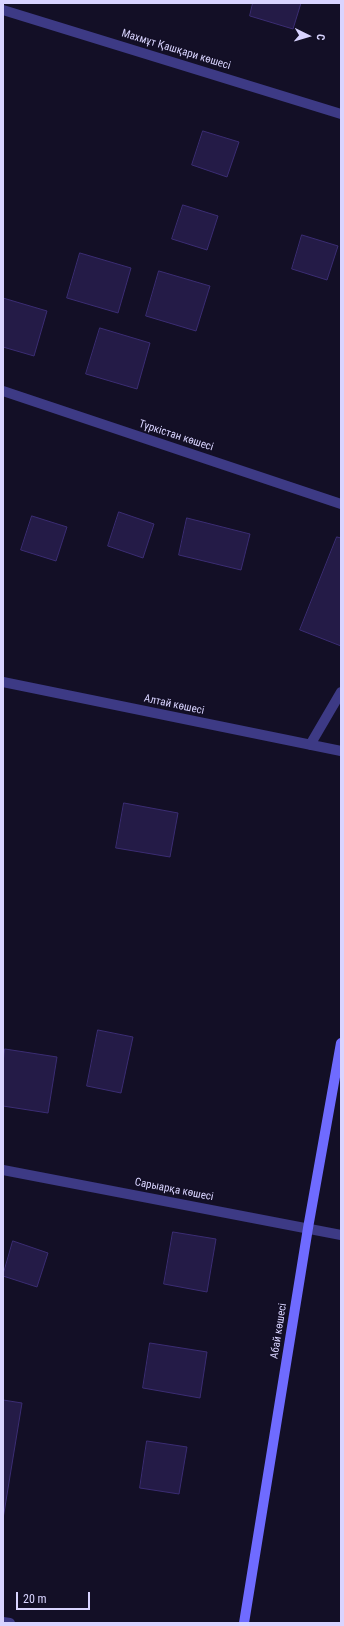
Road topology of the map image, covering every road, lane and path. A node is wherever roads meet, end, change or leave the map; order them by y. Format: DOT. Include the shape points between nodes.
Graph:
graph roads {
  1 [pos="3,10"];
  2 [pos="341,114"];
  3 [pos="3,391"];
  4 [pos="341,504"];
  5 [pos="3,682"];
  6 [pos="341,692"];
  7 [pos="310,745"];
  8 [pos="341,751"];
  9 [pos="341,1042"];
  10 [pos="3,1170"];
  11 [pos="308,1228"];
  12 [pos="341,1235"];
  13 [pos="3,1622"];
  14 [pos="10,1623"];
  15 [pos="244,1623"];
  1 -- 2 [label="street, Махмұт Қашқари көшесі"];
  3 -- 4 [label="street, Түркістан көшесі"];
  5 -- 7 [label="street, Алтай көшесі"];
  6 -- 7 [label="street"];
  7 -- 8 [label="street, Алтай көшесі"];
  9 -- 11 [label="main road, Абай көшесі"];
  10 -- 11 [label="street, Сарыарқа көшесі"];
  11 -- 12 [label="street, Сарыарқа көшесі"];
  11 -- 15 [label="main road, Абай көшесі"];
  13 -- 14 [label="street"];
}
